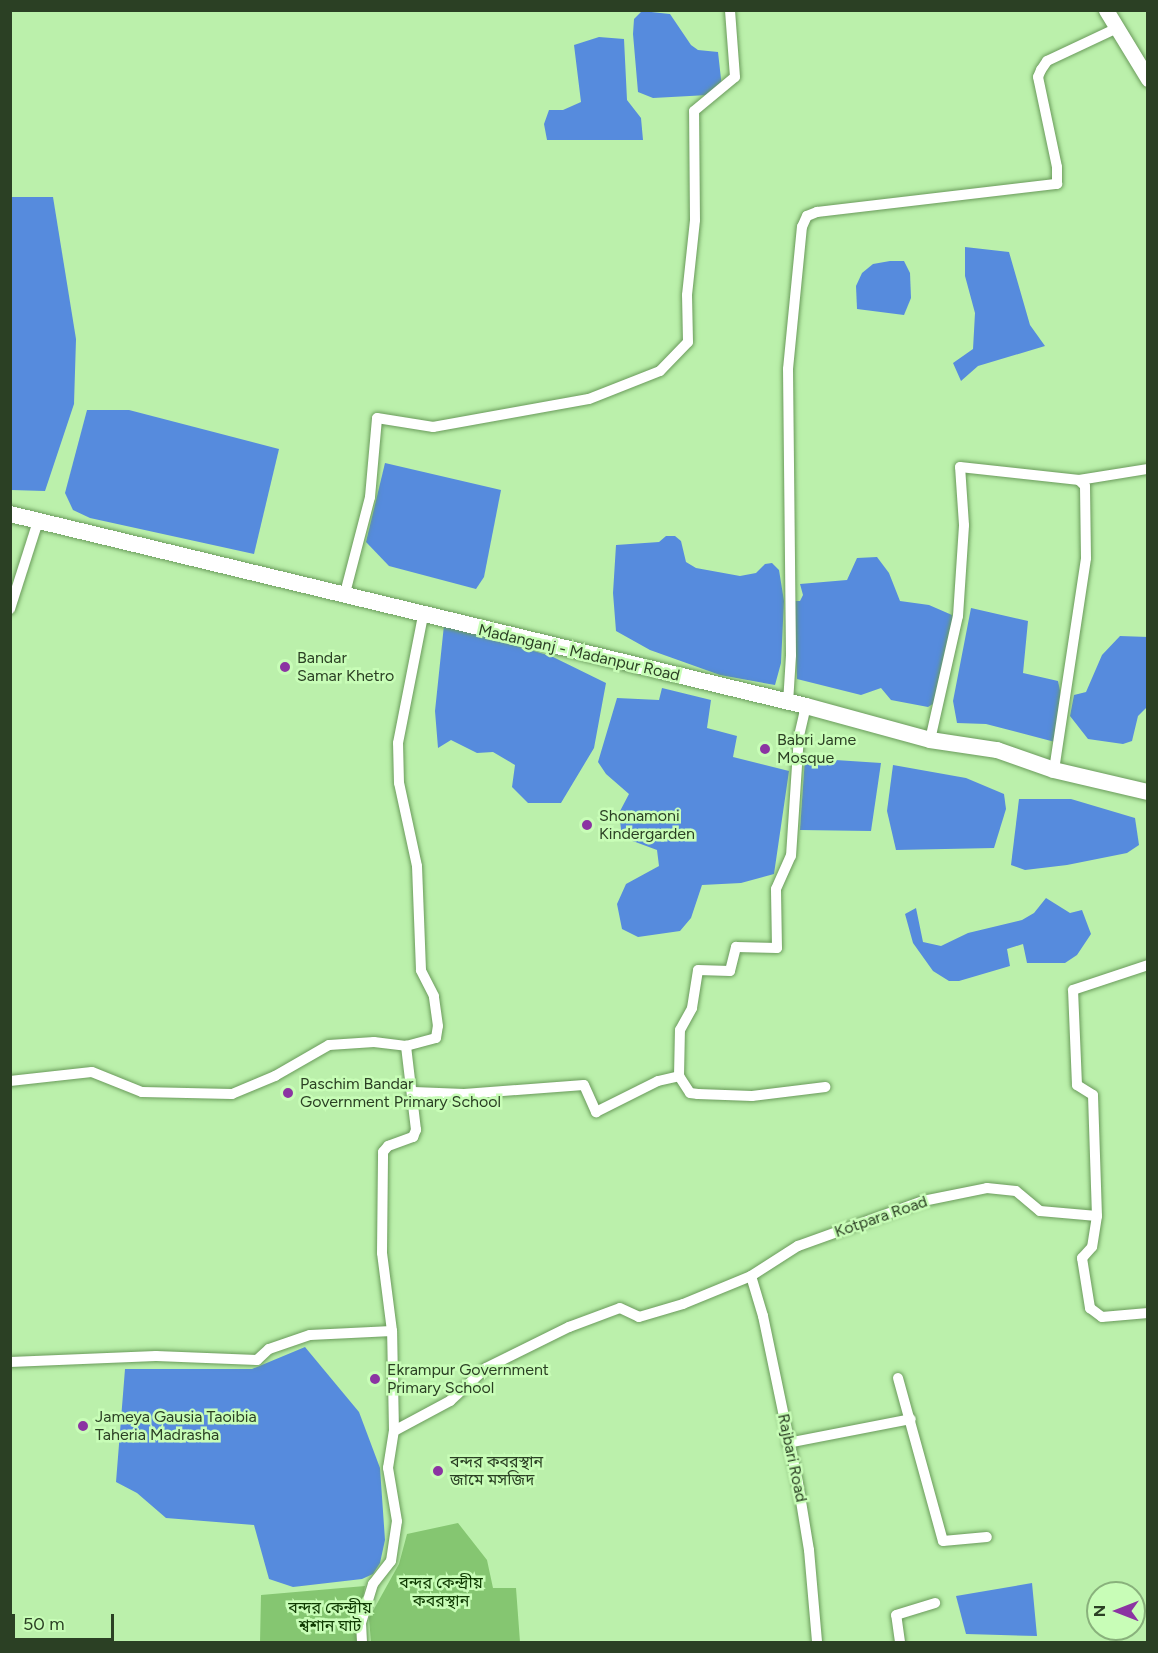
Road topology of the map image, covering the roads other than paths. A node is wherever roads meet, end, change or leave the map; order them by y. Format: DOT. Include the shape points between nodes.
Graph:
graph roads {
  1 [pos="730,10"];
  2 [pos="1106,10"];
  3 [pos="1117,28"];
  4 [pos="1148,79"];
  5 [pos="1148,469"];
  6 [pos="1079,480"];
  7 [pos="10,514"];
  8 [pos="38,521"];
  9 [pos="344,597"];
  10 [pos="10,609"];
  11 [pos="423,616"];
  12 [pos="788,703"];
  13 [pos="806,706"];
  14 [pos="930,741"];
  15 [pos="1054,770"];
  16 [pos="1148,792"];
  17 [pos="1148,965"];
  18 [pos="406,1046"];
  19 [pos="679,1076"];
  20 [pos="10,1081"];
  21 [pos="825,1087"];
  22 [pos="414,1092"];
  23 [pos="1097,1216"];
  24 [pos="751,1276"];
  25 [pos="1148,1313"];
  26 [pos="392,1331"];
  27 [pos="10,1362"];
  28 [pos="898,1378"];
  29 [pos="910,1419"];
  30 [pos="394,1431"];
  31 [pos="788,1443"];
  32 [pos="987,1537"];
  33 [pos="935,1603"];
  34 [pos="362,1642"];
  35 [pos="817,1642"];
  36 [pos="900,1642"];
  1 -- 9 [label="street" via="735,77 694,111 695,220 687,295 688,342 660,371 589,399 434,427 377,418 370,497"];
  2 -- 3 [label="street"];
  3 -- 4 [label="street"];
  3 -- 12 [label="street" via="1047,61 1038,77 1057,184 807,216 802,227 792,303 788,393"];
  5 -- 6 [label="street"];
  6 -- 14 [label="street" via="960,467 964,525 958,616"];
  6 -- 15 [label="street" via="1085,486 1086,558"];
  7 -- 8 [label="main road, Madanganj - Madanpur Road"];
  8 -- 9 [label="main road, Madanganj - Madanpur Road"];
  8 -- 10 [label="street"];
  9 -- 11 [label="main road, Madanganj - Madanpur Road"];
  11 -- 12 [label="main road, Madanganj - Madanpur Road"];
  11 -- 18 [label="street" via="398,743 399,783 417,866 421,970 434,996 438,1026 436,1038"];
  12 -- 13 [label="main road, Madanganj - Madanpur Road"];
  13 -- 14 [label="main road, Madanganj - Madanpur Road"];
  13 -- 19 [label="street" via="799,736 791,856 776,889 777,948 736,947 730,971 698,969 698,988 680,1030"];
  14 -- 15 [label="main road, Madanganj - Madanpur Road" via="997,750"];
  15 -- 16 [label="main road, Madanganj - Madanpur Road"];
  17 -- 23 [label="street" via="1073,990 1077,1085 1093,1095"];
  18 -- 20 [label="street" via="374,1042 329,1045 275,1076 232,1094 142,1092 92,1072"];
  18 -- 22 [label="street"];
  19 -- 21 [label="street" via="690,1093 698,1094 752,1096"];
  19 -- 22 [label="street" via="658,1081 596,1112 584,1085 464,1094"];
  22 -- 26 [label="street" via="416,1130 412,1137 388,1146 382,1161 382,1253"];
  23 -- 24 [label="street, Kotpara Road" via="1040,1211 1016,1191 970,1191 923,1201 798,1246"];
  23 -- 25 [label="street" via="1092,1247 1082,1258 1090,1308 1102,1317"];
  24 -- 30 [label="street, Kotpara Road" via="639,1317 620,1308 568,1327 486,1368 450,1401"];
  24 -- 31 [label="street, Rajbari Road" via="763,1316"];
  26 -- 27 [label="street" via="309,1335 269,1349 256,1360 156,1356"];
  26 -- 30 [label="street"];
  28 -- 29 [label="street"];
  29 -- 31 [label="street"];
  29 -- 32 [label="street" via="943,1541 949,1544"];
  30 -- 34 [label="street" via="388,1468 397,1521 395,1543 391,1561 373,1584 361,1623"];
  31 -- 35 [label="street, Rajbari Road" via="809,1550"];
  33 -- 36 [label="street" via="896,1615"];
}
